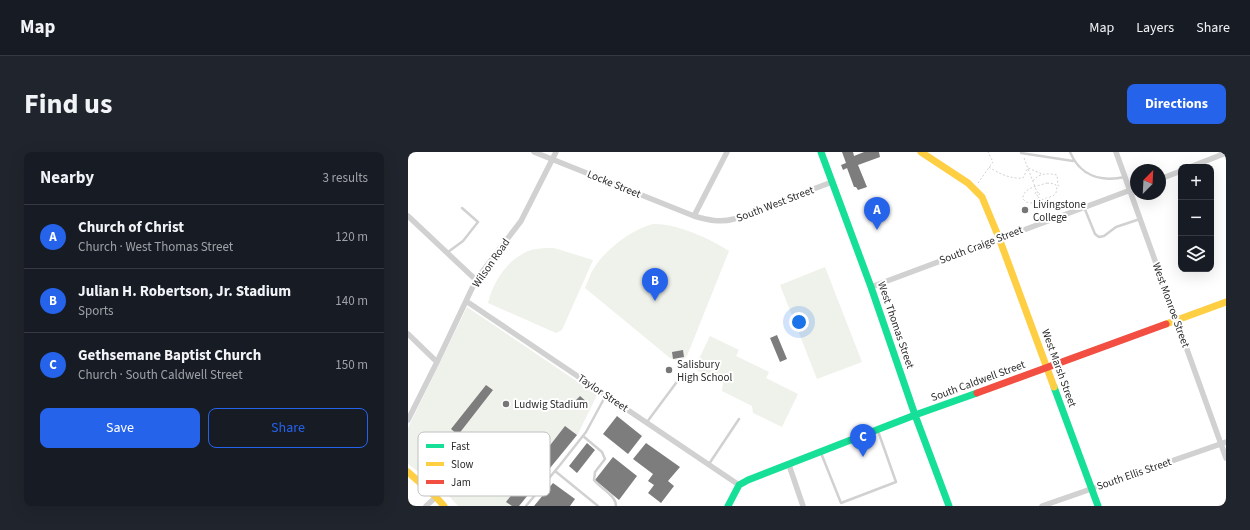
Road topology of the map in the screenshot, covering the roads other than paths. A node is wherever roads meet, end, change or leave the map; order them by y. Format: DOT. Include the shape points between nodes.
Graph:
graph roads {
  1 [pos="534,152"];
  2 [pos="556,152"];
  3 [pos="727,152"];
  4 [pos="821,152"];
  5 [pos="921,152"];
  6 [pos="1070,152"];
  7 [pos="1116,152"];
  8 [pos="1022,153"];
  9 [pos="1226,153"];
  10 [pos="553,159"];
  11 [pos="1074,161"];
  12 [pos="1198,164"];
  13 [pos="1178,172"];
  14 [pos="1125,177"];
  15 [pos="1166,177"];
  16 [pos="832,182"];
  17 [pos="1130,190"];
  18 [pos="1133,200"];
  19 [pos="1084,207"];
  20 [pos="462,208"];
  21 [pos="408,216"];
  22 [pos="694,216"];
  23 [pos="1140,219"];
  24 [pos="999,238"];
  25 [pos="447,253"];
  26 [pos="476,280"];
  27 [pos="871,287"];
  28 [pos="466,301"];
  29 [pos="1226,302"];
  30 [pos="1176,321"];
  31 [pos="408,334"];
  32 [pos="437,362"];
  33 [pos="1047,368"];
  34 [pos="679,379"];
  35 [pos="606,395"];
  36 [pos="915,415"];
  37 [pos="739,419"];
  38 [pos="408,420"];
  39 [pos="647,423"];
  40 [pos="877,430"];
  41 [pos="583,436"];
  42 [pos="1223,442"];
  43 [pos="821,452"];
  44 [pos="1226,458"];
  45 [pos="709,465"];
  46 [pos="788,466"];
  47 [pos="556,471"];
  48 [pos="408,472"];
  49 [pos="550,478"];
  50 [pos="418,481"];
  51 [pos="739,485"];
  52 [pos="1091,489"];
  53 [pos="436,496"];
  54 [pos="535,496"];
  55 [pos="426,506"];
  56 [pos="444,506"];
  57 [pos="526,506"];
  58 [pos="598,506"];
  59 [pos="616,506"];
  60 [pos="728,506"];
  61 [pos="803,506"];
  62 [pos="950,506"];
  63 [pos="1042,506"];
  64 [pos="1098,506"];
  1 -- 10 [label="street, Locke Street"];
  2 -- 10 [label="street, Wilson Road"];
  3 -- 22 [label="street"];
  4 -- 16 [label="street, West Thomas Street"];
  5 -- 24 [label="street, West Marsh Street" via="968,183 982,197"];
  6 -- 11 [label="lane"];
  7 -- 14 [label="street, West Monroe Street"];
  8 -- 11 [label="lane"];
  9 -- 12 [label="street"];
  10 -- 22 [label="street, Locke Street"];
  10 -- 26 [label="street, Wilson Road" via="521,221"];
  11 -- 14 [label="lane" via="1098,178 1112,180"];
  13 -- 15 [label="street"];
  14 -- 17 [label="street, West Monroe Street"];
  16 -- 22 [label="street, South West Street" via="726,222"];
  16 -- 27 [label="street, West Thomas Street"];
  17 -- 19 [label="street, South Craige Street"];
  18 -- 23 [label="street, West Monroe Street"];
  19 -- 23 [label="lane" via="1094,234 1099,237 1116,227"];
  19 -- 24 [label="street, South Craige Street"];
  20 -- 25 [label="lane" via="478,222 463,240"];
  21 -- 25 [label="street"];
  23 -- 30 [label="street, West Monroe Street"];
  24 -- 27 [label="street, South Craige Street"];
  24 -- 33 [label="street, West Marsh Street"];
  25 -- 26 [label="street"];
  26 -- 28 [label="street, Wilson Road"];
  27 -- 36 [label="street, West Thomas Street"];
  28 -- 32 [label="street, Wilson Road"];
  28 -- 35 [label="street, Taylor Street"];
  29 -- 30 [label="street, South Caldwell Street"];
  30 -- 33 [label="street, South Caldwell Street"];
  30 -- 42 [label="street, West Monroe Street"];
  31 -- 32 [label="street"];
  32 -- 38 [label="street, Wilson Road"];
  33 -- 36 [label="street, South Caldwell Street"];
  33 -- 52 [label="street, West Marsh Street"];
  34 -- 39 [label="lane"];
  35 -- 39 [label="street, Taylor Street"];
  35 -- 41 [label="lane"];
  36 -- 40 [label="street, South Caldwell Street"];
  36 -- 62 [label="street, West Thomas Street"];
  37 -- 45 [label="lane"];
  39 -- 45 [label="street, Taylor Street"];
  40 -- 43 [label="street, South Caldwell Street"];
  40 -- 43 [label="lane" via="896,482 840,503"];
  41 -- 47 [label="lane"];
  41 -- 59 [label="lane" via="604,455 605,459 595,472 594,480 616,501"];
  42 -- 44 [label="street, West Monroe Street"];
  42 -- 52 [label="street, South Ellis Street"];
  43 -- 46 [label="street, South Caldwell Street"];
  45 -- 51 [label="street, Taylor Street"];
  46 -- 51 [label="street, South Caldwell Street"];
  46 -- 61 [label="street"];
  47 -- 49 [label="lane"];
  47 -- 58 [label="lane"];
  48 -- 50 [label="street"];
  51 -- 60 [label="street"];
  52 -- 63 [label="street, South Ellis Street"];
  52 -- 64 [label="street, West Marsh Street"];
  53 -- 55 [label="street"];
  53 -- 56 [label="street"];
  54 -- 57 [label="lane"];
}
